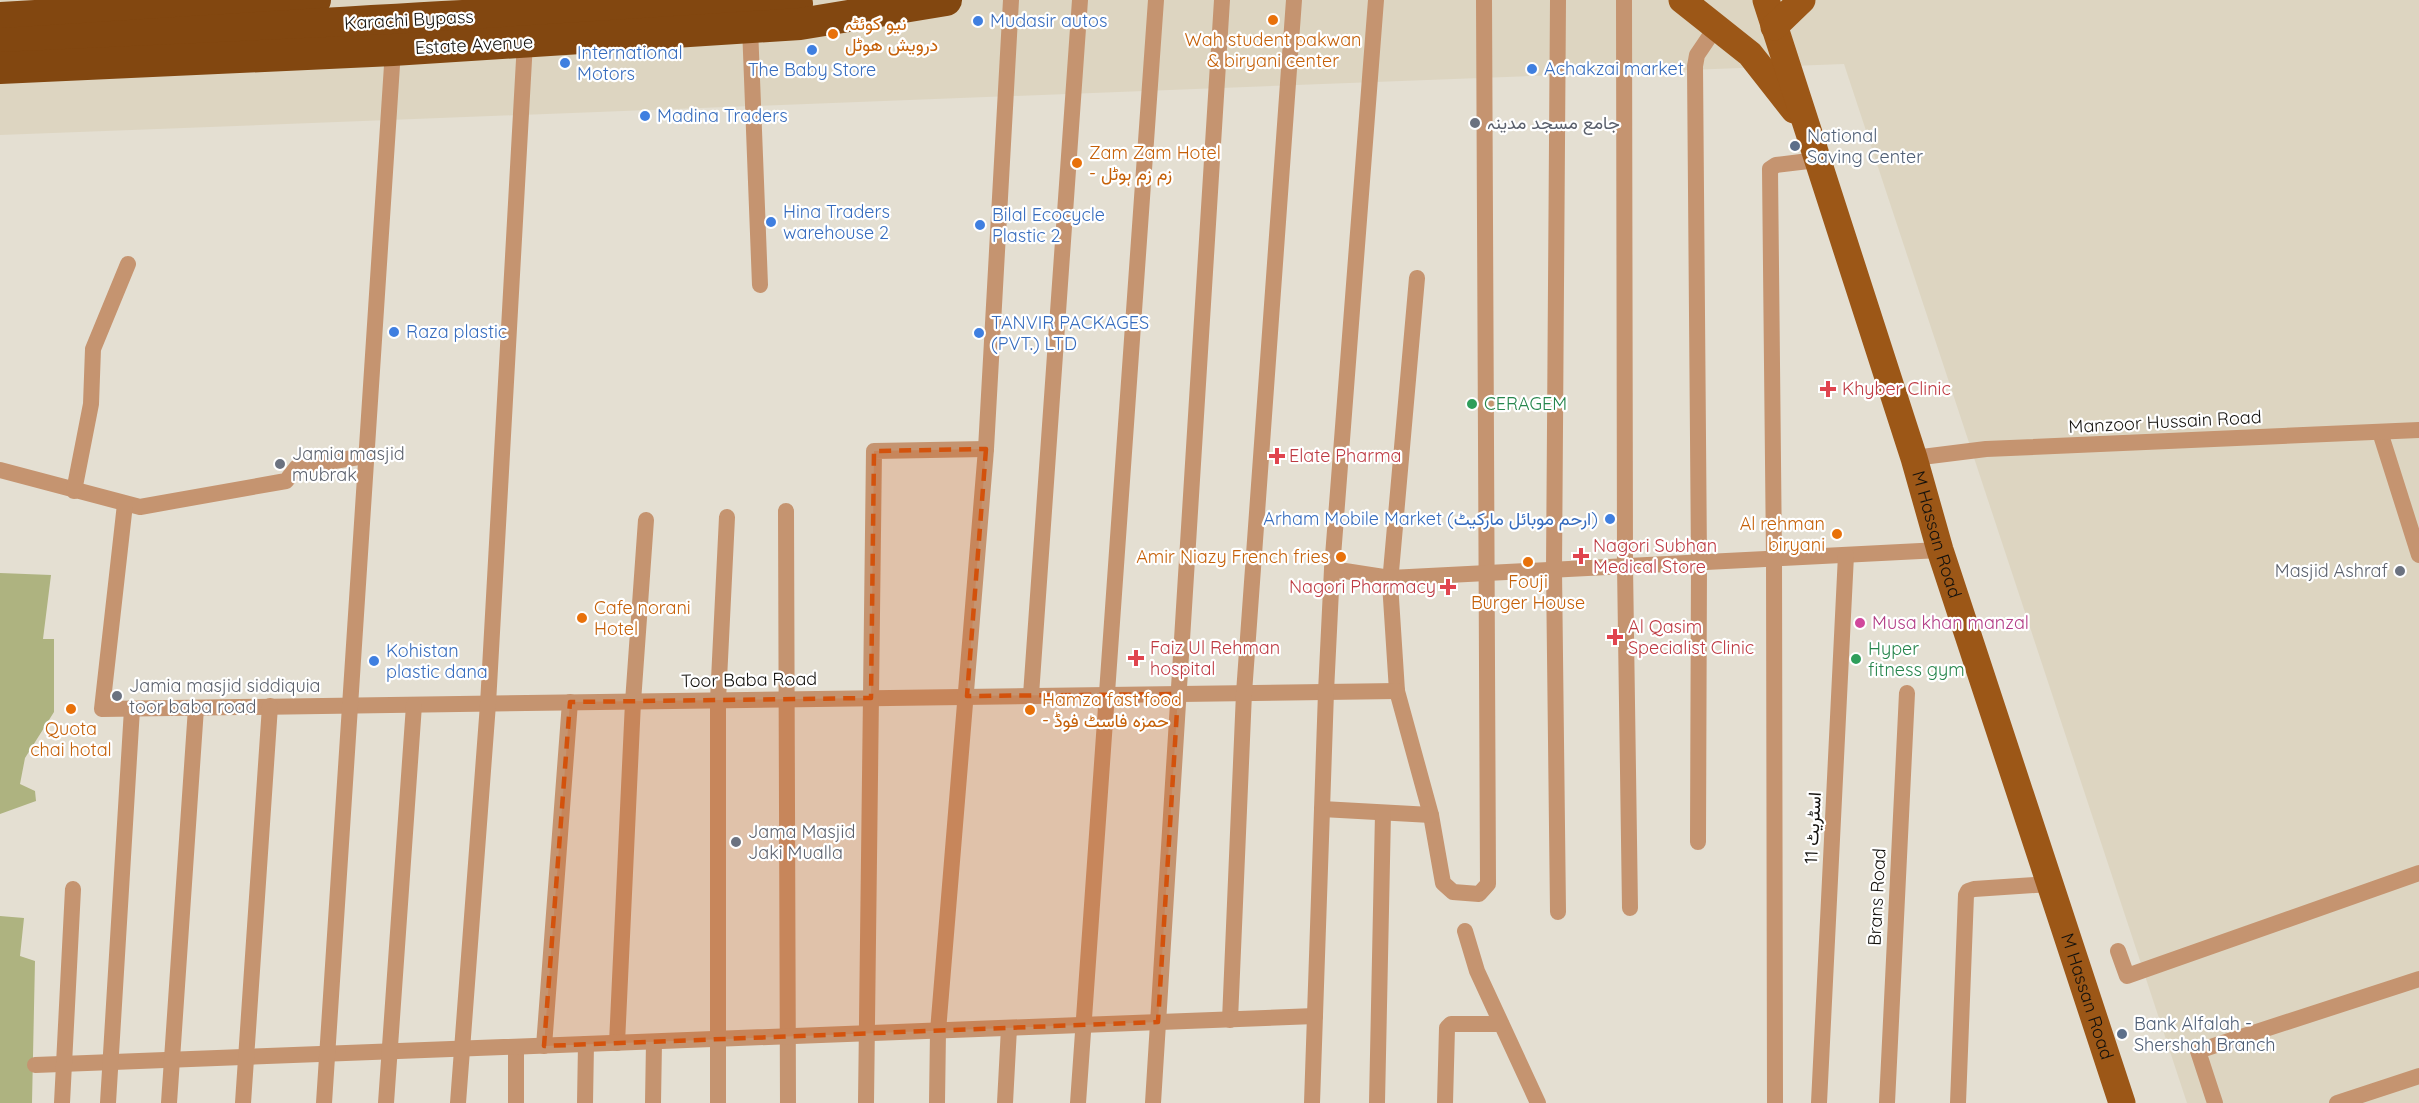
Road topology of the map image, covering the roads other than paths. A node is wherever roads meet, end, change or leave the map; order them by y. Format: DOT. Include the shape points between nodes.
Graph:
graph roads {
  1 [pos="315,0"];
  2 [pos="818,0"];
  3 [pos="946,0"];
  4 [pos="1011,0"];
  5 [pos="1080,0"];
  6 [pos="1156,0"];
  7 [pos="1222,0"];
  8 [pos="1294,0"];
  9 [pos="1376,0"];
  10 [pos="1484,0"];
  11 [pos="1558,0"];
  12 [pos="1624,0"];
  13 [pos="1682,0"];
  14 [pos="1766,0"];
  15 [pos="1802,0"];
  16 [pos="0,18"];
  17 [pos="750,27"];
  18 [pos="1716,27"];
  19 [pos="1774,27"];
  20 [pos="525,42"];
  21 [pos="0,44"];
  22 [pos="393,50"];
  23 [pos="0,68"];
  24 [pos="1806,125"];
  25 [pos="1817,160"];
  26 [pos="128,264"];
  27 [pos="1417,278"];
  28 [pos="760,285"];
  29 [pos="2419,430"];
  30 [pos="2380,432"];
  31 [pos="986,449"];
  32 [pos="365,456"];
  33 [pos="1914,458"];
  34 [pos="0,470"];
  35 [pos="74,491"];
  36 [pos="125,504"];
  37 [pos="786,511"];
  38 [pos="727,517"];
  39 [pos="646,520"];
  40 [pos="1940,550"];
  41 [pos="1846,555"];
  42 [pos="2419,555"];
  43 [pos="1774,558"];
  44 [pos="1699,562"];
  45 [pos="1625,566"];
  46 [pos="1332,569"];
  47 [pos="1554,570"];
  48 [pos="1486,573"];
  49 [pos="1390,578"];
  50 [pos="1397,691"];
  51 [pos="1326,692"];
  52 [pos="1244,693"];
  53 [pos="1906,693"];
  54 [pos="1107,694"];
  55 [pos="1178,694"];
  56 [pos="1031,695"];
  57 [pos="967,696"];
  58 [pos="871,698"];
  59 [pos="718,700"];
  60 [pos="786,700"];
  61 [pos="570,702"];
  62 [pos="633,702"];
  63 [pos="488,704"];
  64 [pos="414,705"];
  65 [pos="270,706"];
  66 [pos="348,706"];
  67 [pos="196,708"];
  68 [pos="132,709"];
  69 [pos="1322,809"];
  70 [pos="1383,813"];
  71 [pos="1431,815"];
  72 [pos="1698,842"];
  73 [pos="2419,873"];
  74 [pos="2050,884"];
  75 [pos="73,889"];
  76 [pos="1630,908"];
  77 [pos="1558,912"];
  78 [pos="1465,932"];
  79 [pos="2118,951"];
  80 [pos="2419,979"];
  81 [pos="1315,1016"];
  82 [pos="1230,1020"];
  83 [pos="1158,1022"];
  84 [pos="1501,1024"];
  85 [pos="1082,1025"];
  86 [pos="1009,1028"];
  87 [pos="938,1031"];
  88 [pos="865,1034"];
  89 [pos="787,1037"];
  90 [pos="718,1039"];
  91 [pos="654,1042"];
  92 [pos="617,1043"];
  93 [pos="586,1044"];
  94 [pos="544,1046"];
  95 [pos="516,1047"];
  96 [pos="462,1049"];
  97 [pos="390,1052"];
  98 [pos="328,1054"];
  99 [pos="246,1058"];
  100 [pos="172,1060"];
  101 [pos="111,1063"];
  102 [pos="35,1065"];
  103 [pos="64,1065"];
  104 [pos="2419,1076"];
  105 [pos="62,1103"];
  106 [pos="108,1103"];
  107 [pos="169,1103"];
  108 [pos="243,1103"];
  109 [pos="324,1103"];
  110 [pos="386,1103"];
  111 [pos="458,1103"];
  112 [pos="516,1103"];
  113 [pos="585,1103"];
  114 [pos="653,1103"];
  115 [pos="718,1103"];
  116 [pos="788,1103"];
  117 [pos="866,1103"];
  118 [pos="937,1103"];
  119 [pos="1005,1103"];
  120 [pos="1078,1103"];
  121 [pos="1153,1103"];
  122 [pos="1312,1103"];
  123 [pos="1377,1103"];
  124 [pos="1446,1103"];
  125 [pos="1538,1103"];
  126 [pos="1775,1103"];
  127 [pos="1819,1103"];
  128 [pos="1887,1103"];
  129 [pos="1958,1103"];
  130 [pos="2122,1103"];
  131 [pos="2215,1103"];
  132 [pos="2337,1103"];
  1 -- 16 [label="highway"];
  2 -- 21 [label="highway, Karachi Bypass" via="801,4 639,9"];
  3 -- 17 [label="highway, Estate Avenue" via="800,24"];
  4 -- 31 [label="street"];
  5 -- 56 [label="street"];
  6 -- 54 [label="street"];
  7 -- 55 [label="street"];
  8 -- 52 [label="street"];
  9 -- 46 [label="street"];
  10 -- 48 [label="street"];
  11 -- 47 [label="street"];
  12 -- 45 [label="street"];
  13 -- 18 [label="main road"];
  14 -- 19 [label="main road, M Hassan Road"];
  15 -- 19 [label="main road"];
  17 -- 20 [label="highway, Estate Avenue"];
  17 -- 28 [label="street"];
  18 -- 24 [label="main road" via="1750,54"];
  18 -- 44 [label="street" via="1697,55 1695,66"];
  19 -- 24 [label="main road, M Hassan Road"];
  20 -- 22 [label="highway, Estate Avenue"];
  20 -- 63 [label="street"];
  22 -- 23 [label="highway, Estate Avenue"];
  22 -- 32 [label="street"];
  24 -- 25 [label="main road, M Hassan Road"];
  25 -- 33 [label="main road, M Hassan Road"];
  25 -- 43 [label="street" via="1770,169"];
  26 -- 35 [label="street" via="93,349 91,404"];
  27 -- 49 [label="street"];
  29 -- 30 [label="street, Manzoor Hussain Road"];
  30 -- 33 [label="street, Manzoor Hussain Road" via="1986,449"];
  30 -- 42 [label="street"];
  31 -- 57 [label="street"];
  31 -- 58 [label="street" via="874,451"];
  32 -- 36 [label="street" via="297,467 286,481 140,507"];
  32 -- 66 [label="street"];
  33 -- 40 [label="main road, M Hassan Road"];
  34 -- 35 [label="street"];
  35 -- 36 [label="street"];
  36 -- 68 [label="street, Toor Baba Road" via="102,709"];
  37 -- 60 [label="street"];
  38 -- 59 [label="street"];
  39 -- 62 [label="street"];
  40 -- 41 [label="street"];
  40 -- 74 [label="main road, M Hassan Road"];
  41 -- 43 [label="street"];
  41 -- 127 [label="street, اسٹریٹ 11"];
  43 -- 44 [label="street"];
  43 -- 126 [label="street"];
  44 -- 45 [label="street"];
  44 -- 72 [label="street"];
  45 -- 47 [label="street"];
  45 -- 76 [label="street"];
  46 -- 49 [label="street"];
  46 -- 51 [label="street"];
  47 -- 48 [label="street"];
  47 -- 77 [label="street"];
  48 -- 49 [label="street"];
  48 -- 71 [label="street" via="1488,884 1479,894 1453,892 1443,883"];
  49 -- 50 [label="street"];
  50 -- 51 [label="street, Toor Baba Road"];
  50 -- 71 [label="street"];
  51 -- 52 [label="street, Toor Baba Road"];
  51 -- 69 [label="street"];
  52 -- 55 [label="street, Toor Baba Road"];
  52 -- 82 [label="street"];
  53 -- 128 [label="street, Brans Road"];
  54 -- 55 [label="street, Toor Baba Road"];
  54 -- 56 [label="street, Toor Baba Road"];
  54 -- 85 [label="street"];
  55 -- 83 [label="street"];
  56 -- 57 [label="street, Toor Baba Road"];
  57 -- 58 [label="street, Toor Baba Road"];
  57 -- 87 [label="street"];
  58 -- 60 [label="street, Toor Baba Road"];
  58 -- 88 [label="street"];
  59 -- 60 [label="street, Toor Baba Road"];
  59 -- 62 [label="street, Toor Baba Road"];
  59 -- 90 [label="street"];
  60 -- 89 [label="street"];
  61 -- 62 [label="street, Toor Baba Road"];
  61 -- 63 [label="street, Toor Baba Road"];
  61 -- 94 [label="street"];
  62 -- 92 [label="street"];
  63 -- 64 [label="street, Toor Baba Road"];
  63 -- 96 [label="street"];
  64 -- 66 [label="street, Toor Baba Road"];
  64 -- 97 [label="street"];
  65 -- 66 [label="street, Toor Baba Road"];
  65 -- 67 [label="street, Toor Baba Road"];
  65 -- 99 [label="street"];
  66 -- 98 [label="street"];
  67 -- 68 [label="street, Toor Baba Road"];
  67 -- 100 [label="street"];
  68 -- 101 [label="street"];
  69 -- 70 [label="street"];
  69 -- 81 [label="street"];
  70 -- 71 [label="street"];
  70 -- 123 [label="street"];
  73 -- 79 [label="street" via="2127,976"];
  74 -- 129 [label="street" via="1974,889 1966,895"];
  74 -- 130 [label="main road, M Hassan Road"];
  75 -- 103 [label="street"];
  78 -- 84 [label="street" via="1477,971"];
  80 -- 131 [label="street" via="2198,1051"];
  81 -- 82 [label="street"];
  81 -- 122 [label="street"];
  82 -- 83 [label="street"];
  83 -- 85 [label="street"];
  83 -- 121 [label="street"];
  84 -- 124 [label="street" via="1451,1024 1447,1028"];
  84 -- 125 [label="street"];
  85 -- 86 [label="street"];
  85 -- 120 [label="street"];
  86 -- 87 [label="street"];
  86 -- 119 [label="street"];
  87 -- 88 [label="street"];
  87 -- 118 [label="street"];
  88 -- 89 [label="street"];
  88 -- 117 [label="street"];
  89 -- 90 [label="street"];
  89 -- 116 [label="street"];
  90 -- 91 [label="street"];
  90 -- 115 [label="street"];
  91 -- 92 [label="street"];
  91 -- 114 [label="street"];
  92 -- 93 [label="street"];
  93 -- 94 [label="street"];
  93 -- 113 [label="street"];
  94 -- 95 [label="street"];
  95 -- 96 [label="street"];
  95 -- 112 [label="street"];
  96 -- 97 [label="street"];
  96 -- 111 [label="street"];
  97 -- 98 [label="street"];
  97 -- 110 [label="street"];
  98 -- 99 [label="street"];
  98 -- 109 [label="street"];
  99 -- 100 [label="street"];
  99 -- 108 [label="street"];
  100 -- 101 [label="street"];
  100 -- 107 [label="street"];
  101 -- 103 [label="street"];
  101 -- 106 [label="street"];
  102 -- 103 [label="street"];
  103 -- 105 [label="street"];
  104 -- 132 [label="street"];
}
